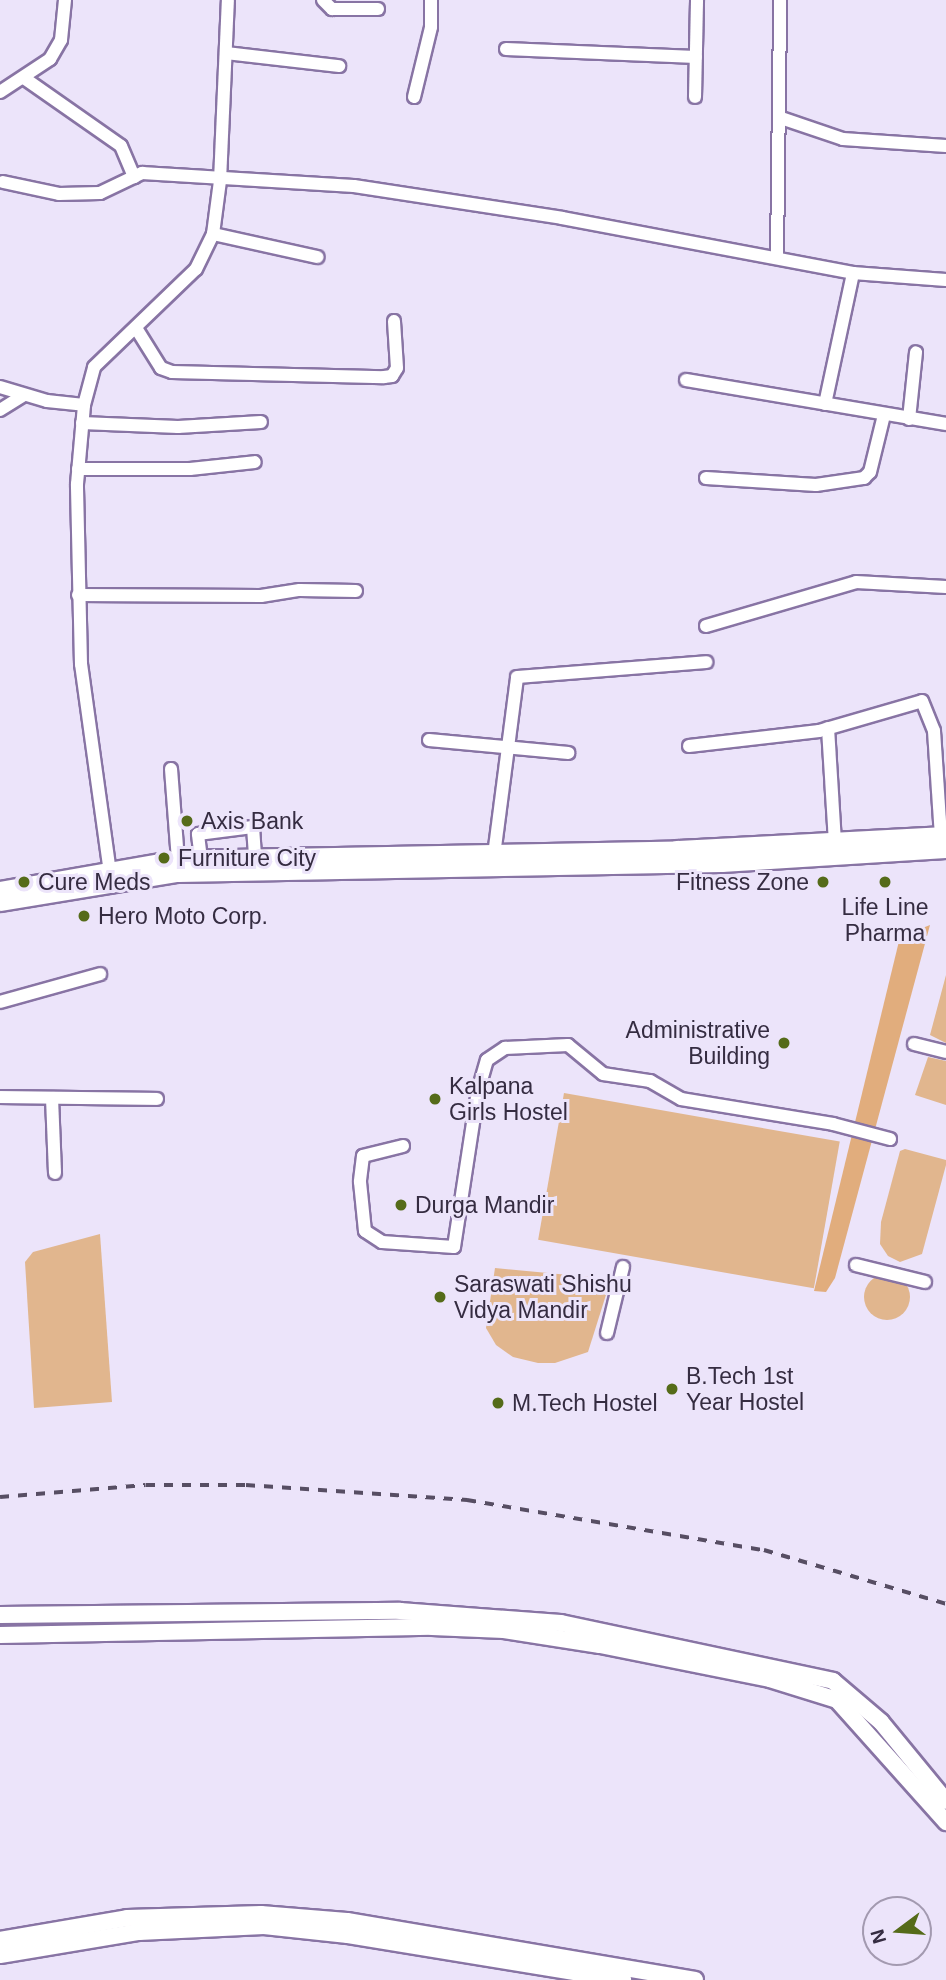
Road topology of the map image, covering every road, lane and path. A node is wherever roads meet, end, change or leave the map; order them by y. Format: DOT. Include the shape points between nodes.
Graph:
graph roads {
  1 [pos="65,0"];
  2 [pos="228,0"];
  3 [pos="323,0"];
  4 [pos="431,0"];
  5 [pos="697,0"];
  6 [pos="780,0"];
  7 [pos="378,9"];
  8 [pos="506,49"];
  9 [pos="226,53"];
  10 [pos="696,57"];
  11 [pos="340,66"];
  12 [pos="24,78"];
  13 [pos="0,92"];
  14 [pos="414,97"];
  15 [pos="695,97"];
  16 [pos="781,118"];
  17 [pos="946,146"];
  18 [pos="134,177"];
  19 [pos="220,181"];
  20 [pos="4,182"];
  21 [pos="213,234"];
  22 [pos="318,257"];
  23 [pos="776,257"];
  24 [pos="853,273"];
  25 [pos="946,280"];
  26 [pos="394,321"];
  27 [pos="136,328"];
  28 [pos="916,352"];
  29 [pos="686,380"];
  30 [pos="0,387"];
  31 [pos="24,395"];
  32 [pos="825,404"];
  33 [pos="85,405"];
  34 [pos="0,410"];
  35 [pos="884,415"];
  36 [pos="909,419"];
  37 [pos="261,422"];
  38 [pos="82,423"];
  39 [pos="946,424"];
  40 [pos="255,462"];
  41 [pos="78,469"];
  42 [pos="706,478"];
  43 [pos="946,587"];
  44 [pos="355,591"];
  45 [pos="78,595"];
  46 [pos="706,626"];
  47 [pos="706,662"];
  48 [pos="828,729"];
  49 [pos="429,740"];
  50 [pos="689,746"];
  51 [pos="509,747"];
  52 [pos="568,754"];
  53 [pos="171,769"];
  54 [pos="944,840"];
  55 [pos="835,843"];
  56 [pos="494,855"];
  57 [pos="255,858"];
  58 [pos="201,859"];
  59 [pos="178,860"];
  60 [pos="111,876"];
  61 [pos="0,891"];
  62 [pos="0,902"];
  63 [pos="100,974"];
  64 [pos="0,1002"];
  65 [pos="914,1044"];
  66 [pos="946,1052"];
  67 [pos="0,1097"];
  68 [pos="52,1098"];
  69 [pos="156,1099"];
  70 [pos="890,1139"];
  71 [pos="403,1146"];
  72 [pos="55,1173"];
  73 [pos="856,1265"];
  74 [pos="623,1267"];
  75 [pos="925,1282"];
  76 [pos="607,1333"];
  77 [pos="0,1615"];
  78 [pos="0,1635"];
  79 [pos="946,1801"];
  80 [pos="946,1822"];
  81 [pos="0,1940"];
  82 [pos="0,1955"];
  83 [pos="623,1980"];
  84 [pos="695,1980"];
  1 -- 12 [label="street" via="61,40 50,59"];
  2 -- 9 [label="street"];
  3 -- 7 [label="street" via="332,9"];
  4 -- 14 [label="street" via="430,27"];
  5 -- 10 [label="street"];
  6 -- 16 [label="street"];
  8 -- 10 [label="street"];
  9 -- 11 [label="street"];
  9 -- 19 [label="street"];
  10 -- 15 [label="street"];
  12 -- 13 [label="street"];
  12 -- 18 [label="street" via="121,146"];
  16 -- 17 [label="street" via="843,139"];
  16 -- 23 [label="street"];
  18 -- 19 [label="street" via="142,173"];
  18 -- 20 [label="street" via="90,194 58,194"];
  19 -- 21 [label="street"];
  19 -- 23 [label="street" via="354,186 464,201"];
  21 -- 22 [label="street"];
  21 -- 27 [label="street" via="196,269"];
  23 -- 24 [label="street"];
  24 -- 25 [label="street"];
  24 -- 32 [label="street"];
  26 -- 27 [label="street" via="397,368 384,377 172,372 161,368"];
  27 -- 33 [label="street" via="94,367"];
  28 -- 36 [label="street"];
  29 -- 32 [label="street"];
  30 -- 31 [label="street"];
  31 -- 33 [label="street"];
  31 -- 34 [label="street"];
  32 -- 35 [label="street"];
  33 -- 38 [label="street"];
  35 -- 36 [label="street"];
  35 -- 42 [label="street" via="870,472 864,478 816,485"];
  36 -- 39 [label="street"];
  37 -- 38 [label="street" via="178,427"];
  38 -- 41 [label="street"];
  40 -- 41 [label="street" via="190,469"];
  41 -- 45 [label="street"];
  43 -- 46 [label="street" via="856,582"];
  44 -- 45 [label="street" via="300,590 261,596"];
  45 -- 60 [label="street" via="81,664"];
  47 -- 51 [label="street" via="517,677"];
  48 -- 50 [label="street"];
  48 -- 54 [label="street" via="922,701 934,731"];
  48 -- 55 [label="street"];
  49 -- 51 [label="street"];
  51 -- 52 [label="street"];
  51 -- 56 [label="street"];
  53 -- 59 [label="street"];
  54 -- 55 [label="main road"];
  54 -- 60 [label="main road" via="722,863"];
  55 -- 56 [label="main road"];
  56 -- 57 [label="main road"];
  57 -- 58 [label="main road"];
  57 -- 58 [label="street" via="253,827 198,834"];
  58 -- 59 [label="main road"];
  59 -- 60 [label="main road"];
  60 -- 61 [label="main road"];
  60 -- 62 [label="main road"];
  63 -- 64 [label="street"];
  65 -- 66 [label="street"];
  67 -- 68 [label="street"];
  68 -- 69 [label="street"];
  68 -- 72 [label="street"];
  70 -- 71 [label="street" via="832,1124 681,1099 650,1081 603,1074 568,1045 505,1048 487,1060 478,1091 454,1247 382,1242 365,1231 360,1182 363,1156"];
  73 -- 75 [label="street"];
  74 -- 76 [label="street"];
  77 -- 79 [label="street" via="465,1613 614,1633 833,1681 881,1722"];
  78 -- 80 [label="street" via="432,1627 503,1630 600,1645 770,1679 836,1700"];
  81 -- 84 [label="street" via="127,1919 261,1914 347,1921"];
  82 -- 83 [label="street" via="139,1932 264,1926 348,1935"];
}
